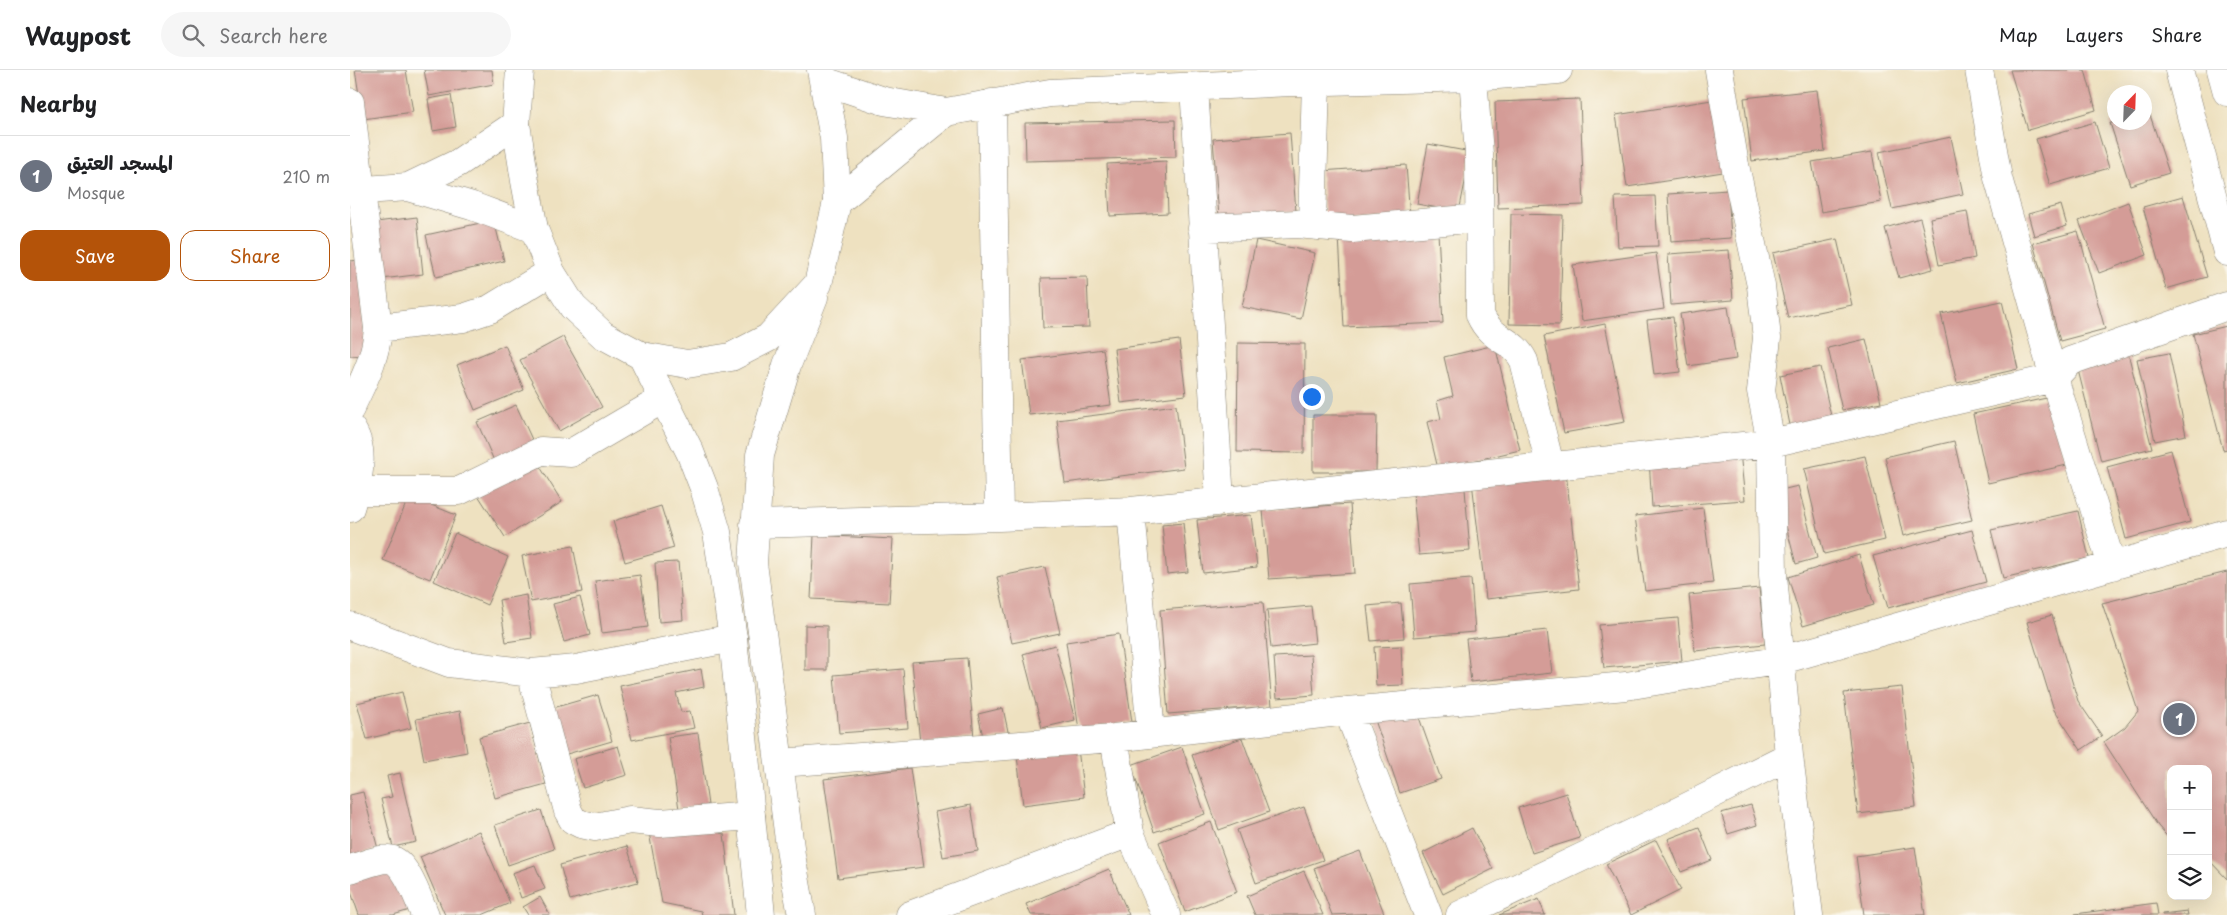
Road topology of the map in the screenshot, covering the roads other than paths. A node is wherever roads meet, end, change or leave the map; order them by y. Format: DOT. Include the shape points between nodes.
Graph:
graph roads {
  1 [pos="520,70"];
  2 [pos="1558,70"];
  3 [pos="1719,70"];
  4 [pos="1979,70"];
  5 [pos="2179,70"];
  6 [pos="2221,70"];
  7 [pos="823,76"];
  8 [pos="1473,77"];
  9 [pos="1300,78"];
  10 [pos="1049,82"];
  11 [pos="1194,87"];
  12 [pos="2227,92"];
  13 [pos="350,102"];
  14 [pos="992,104"];
  15 [pos="946,112"];
  16 [pos="516,124"];
  17 [pos="408,187"];
  18 [pos="356,191"];
  19 [pos="837,202"];
  20 [pos="1479,218"];
  21 [pos="1312,225"];
  22 [pos="1202,228"];
  23 [pos="534,229"];
  24 [pos="2227,252"];
  25 [pos="551,272"];
  26 [pos="818,284"];
  27 [pos="2227,306"];
  28 [pos="378,328"];
  29 [pos="642,356"];
  30 [pos="2054,378"];
  31 [pos="663,399"];
  32 [pos="350,409"];
  33 [pos="350,427"];
  34 [pos="1771,443"];
  35 [pos="1550,465"];
  36 [pos="352,500"];
  37 [pos="1220,500"];
  38 [pos="1132,511"];
  39 [pos="999,517"];
  40 [pos="754,524"];
  41 [pos="2227,533"];
  42 [pos="2112,566"];
  43 [pos="350,626"];
  44 [pos="733,638"];
  45 [pos="1782,660"];
  46 [pos="531,672"];
  47 [pos="1348,711"];
  48 [pos="1151,733"];
  49 [pos="1114,738"];
  50 [pos="1789,756"];
  51 [pos="780,763"];
  52 [pos="751,816"];
  53 [pos="1130,833"];
  54 [pos="350,869"];
  55 [pos="425,915"];
  56 [pos="761,915"];
  57 [pos="802,915"];
  58 [pos="910,915"];
  59 [pos="1166,915"];
  60 [pos="1428,915"];
  61 [pos="1460,915"];
  62 [pos="1809,915"];
  1 -- 16 [label="street"];
  2 -- 8 [label="street"];
  3 -- 34 [label="street" via="1761,286 1767,338 1761,391"];
  4 -- 30 [label="street" via="1998,178"];
  5 -- 24 [label="street"];
  6 -- 12 [label="street"];
  7 -- 15 [label="street" via="884,101"];
  7 -- 19 [label="street" via="834,138"];
  8 -- 9 [label="street"];
  8 -- 20 [label="street" via="1479,154"];
  9 -- 11 [label="street"];
  9 -- 21 [label="street"];
  10 -- 11 [label="street"];
  10 -- 14 [label="street"];
  11 -- 22 [label="street"];
  13 -- 18 [label="street"];
  14 -- 15 [label="street"];
  14 -- 39 [label="street"];
  15 -- 19 [label="street"];
  16 -- 17 [label="street" via="458,163"];
  16 -- 23 [label="street"];
  17 -- 18 [label="street"];
  17 -- 23 [label="street"];
  18 -- 28 [label="street"];
  19 -- 26 [label="street"];
  20 -- 21 [label="street" via="1352,228"];
  20 -- 35 [label="street" via="1480,315 1486,328 1519,352 1524,361"];
  21 -- 22 [label="street"];
  22 -- 37 [label="street"];
  23 -- 25 [label="street"];
  25 -- 28 [label="street" via="490,309 463,318"];
  25 -- 29 [label="street" via="573,307 603,336"];
  26 -- 29 [label="street" via="768,338 731,357 687,364"];
  26 -- 40 [label="street" via="787,365 760,455"];
  27 -- 30 [label="street" via="2070,361"];
  28 -- 32 [label="street" via="372,365"];
  29 -- 31 [label="street"];
  30 -- 34 [label="street"];
  30 -- 42 [label="street"];
  31 -- 36 [label="street" via="571,453 541,450 459,491"];
  31 -- 44 [label="street" via="704,488 717,532"];
  33 -- 36 [label="street" via="357,436 360,463"];
  34 -- 35 [label="street"];
  34 -- 45 [label="street" via="1773,574"];
  35 -- 37 [label="street"];
  37 -- 38 [label="street"];
  38 -- 39 [label="street"];
  38 -- 48 [label="street"];
  39 -- 40 [label="street"];
  40 -- 51 [label="street" via="752,563"];
  41 -- 42 [label="street"];
  42 -- 45 [label="street"];
  43 -- 46 [label="street" via="449,663"];
  44 -- 46 [label="street" via="576,670"];
  44 -- 52 [label="street"];
  45 -- 47 [label="street" via="1626,686"];
  45 -- 50 [label="street"];
  46 -- 52 [label="street" via="573,820 595,827 630,820 660,823"];
  47 -- 48 [label="street"];
  47 -- 60 [label="street"];
  48 -- 49 [label="street"];
  49 -- 51 [label="street"];
  49 -- 53 [label="street"];
  50 -- 61 [label="street"];
  50 -- 62 [label="street"];
  51 -- 57 [label="street"];
  52 -- 56 [label="street"];
  53 -- 58 [label="street"];
  53 -- 59 [label="street"];
  54 -- 55 [label="street" via="388,859 396,861 406,872"];
}
